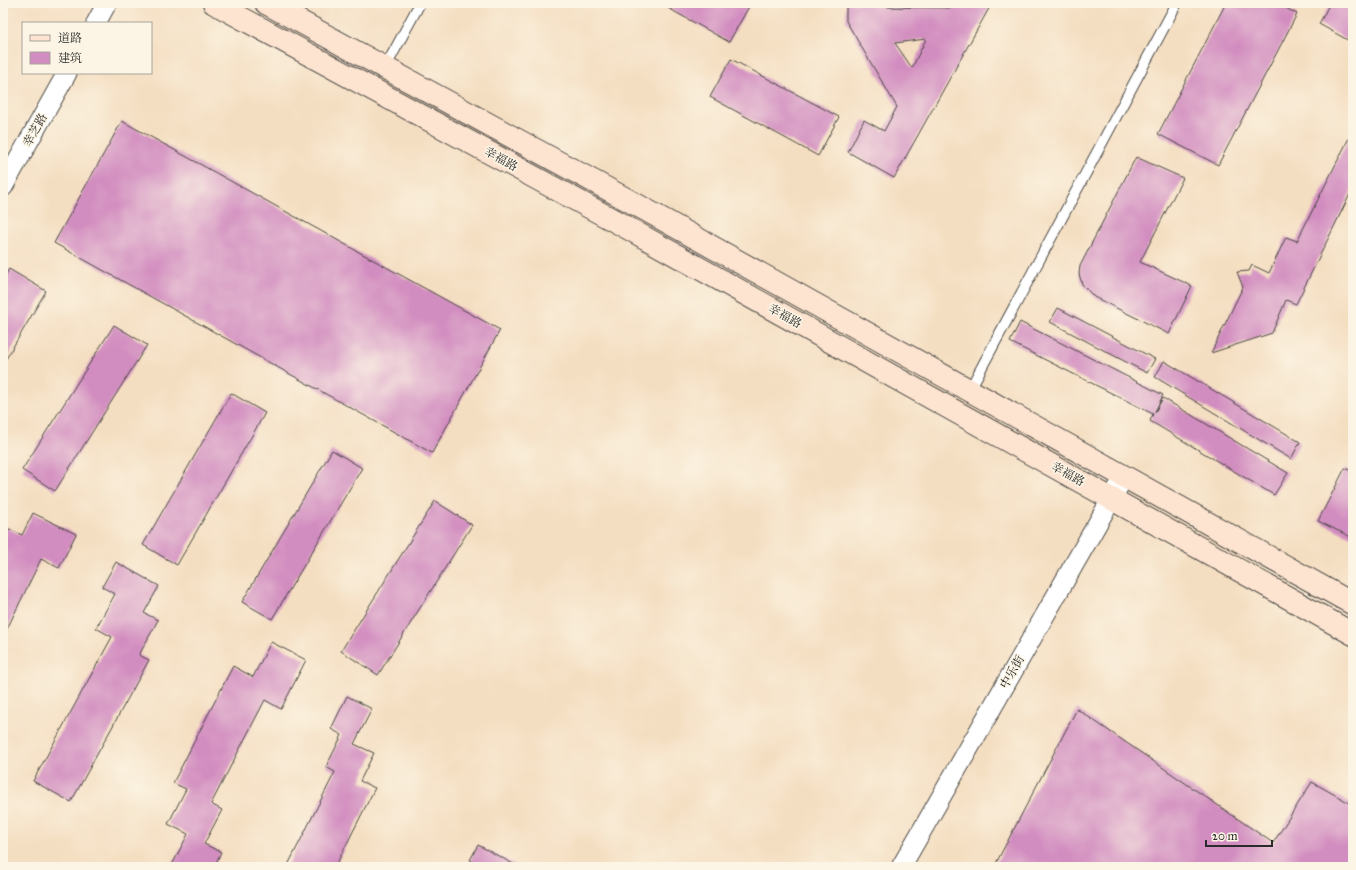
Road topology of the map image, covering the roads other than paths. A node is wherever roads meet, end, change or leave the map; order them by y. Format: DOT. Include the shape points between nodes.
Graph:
graph roads {
  1 [pos="107,3"];
  2 [pos="214,3"];
  3 [pos="266,3"];
  4 [pos="420,3"];
  5 [pos="1177,3"];
  6 [pos="97,22"];
  7 [pos="385,68"];
  8 [pos="66,74"];
  9 [pos="3,187"];
  10 [pos="969,391"];
  11 [pos="1124,477"];
  12 [pos="1111,498"];
  13 [pos="1353,604"];
  14 [pos="1353,634"];
  15 [pos="901,867"];
  1 -- 6 [label="street"];
  2 -- 12 [label="main road, 幸福路" via="624,226"];
  3 -- 7 [label="main road, 幸福路"];
  4 -- 7 [label="lane"];
  5 -- 10 [label="lane"];
  7 -- 10 [label="main road, 幸福路" via="630,201"];
  8 -- 9 [label="street, 幸芝路"];
  10 -- 11 [label="main road, 幸福路"];
  11 -- 12 [label="street, 中乐街"];
  11 -- 13 [label="main road, 幸福路"];
  12 -- 14 [label="main road, 幸福路"];
  12 -- 15 [label="street, 中乐街"];
}
